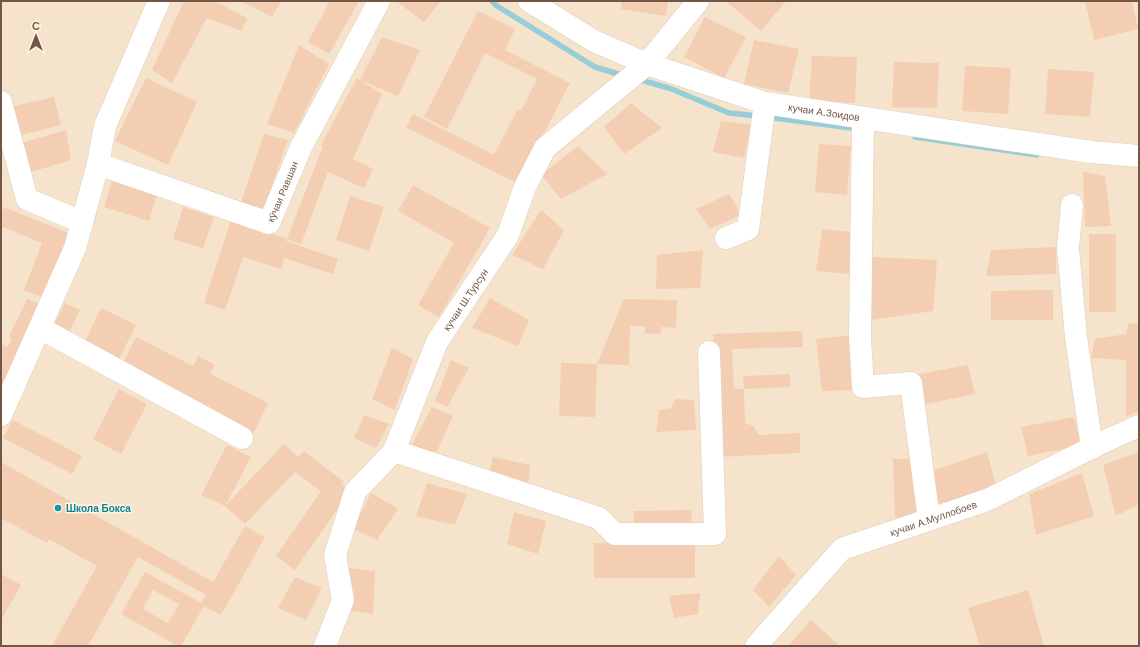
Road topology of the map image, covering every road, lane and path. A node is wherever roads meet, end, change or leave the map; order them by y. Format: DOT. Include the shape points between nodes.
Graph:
graph roads {
  1 [pos="159,1"];
  2 [pos="379,1"];
  3 [pos="529,1"];
  4 [pos="698,1"];
  5 [pos="636,73"];
  6 [pos="1,102"];
  7 [pos="765,103"];
  8 [pos="863,125"];
  9 [pos="1139,156"];
  10 [pos="98,164"];
  11 [pos="1072,205"];
  12 [pos="82,222"];
  13 [pos="726,238"];
  14 [pos="40,328"];
  15 [pos="709,352"];
  16 [pos="1,415"];
  17 [pos="1139,426"];
  18 [pos="242,438"];
  19 [pos="1092,448"];
  20 [pos="394,451"];
  21 [pos="929,520"];
  22 [pos="325,646"];
  23 [pos="756,646"];
  1 -- 10 [label="street" via="105,126"];
  2 -- 10 [label="street, кӯчаи Равшан" via="301,147 269,223"];
  3 -- 5 [label="street, кучаи А.Зоидов" via="594,41"];
  4 -- 5 [label="street, кучаи Ш.Турсун"];
  5 -- 7 [label="street, кучаи А.Зоидов"];
  5 -- 20 [label="street, кучаи Ш.Турсун" via="545,148 525,187 508,235 437,342"];
  6 -- 12 [label="street" via="27,199"];
  7 -- 8 [label="street, кучаи А.Зоидов"];
  7 -- 13 [label="street" via="748,229"];
  8 -- 9 [label="street, кучаи А.Зоидов"];
  8 -- 21 [label="street" via="860,337 863,387 911,383"];
  10 -- 12 [label="street"];
  11 -- 19 [label="street" via="1068,248 1076,337"];
  12 -- 14 [label="street" via="75,248"];
  14 -- 16 [label="street"];
  14 -- 18 [label="street"];
  15 -- 20 [label="street" via="715,534 614,534 599,518"];
  17 -- 19 [label="street, кучаи А.Муллобоев"];
  19 -- 21 [label="street, кучаи А.Муллобоев" via="987,500"];
  20 -- 22 [label="street, кучаи Ш.Турсун" via="355,492 335,555 343,600"];
  21 -- 23 [label="street, кучаи А.Муллобоев" via="842,549"];
}
